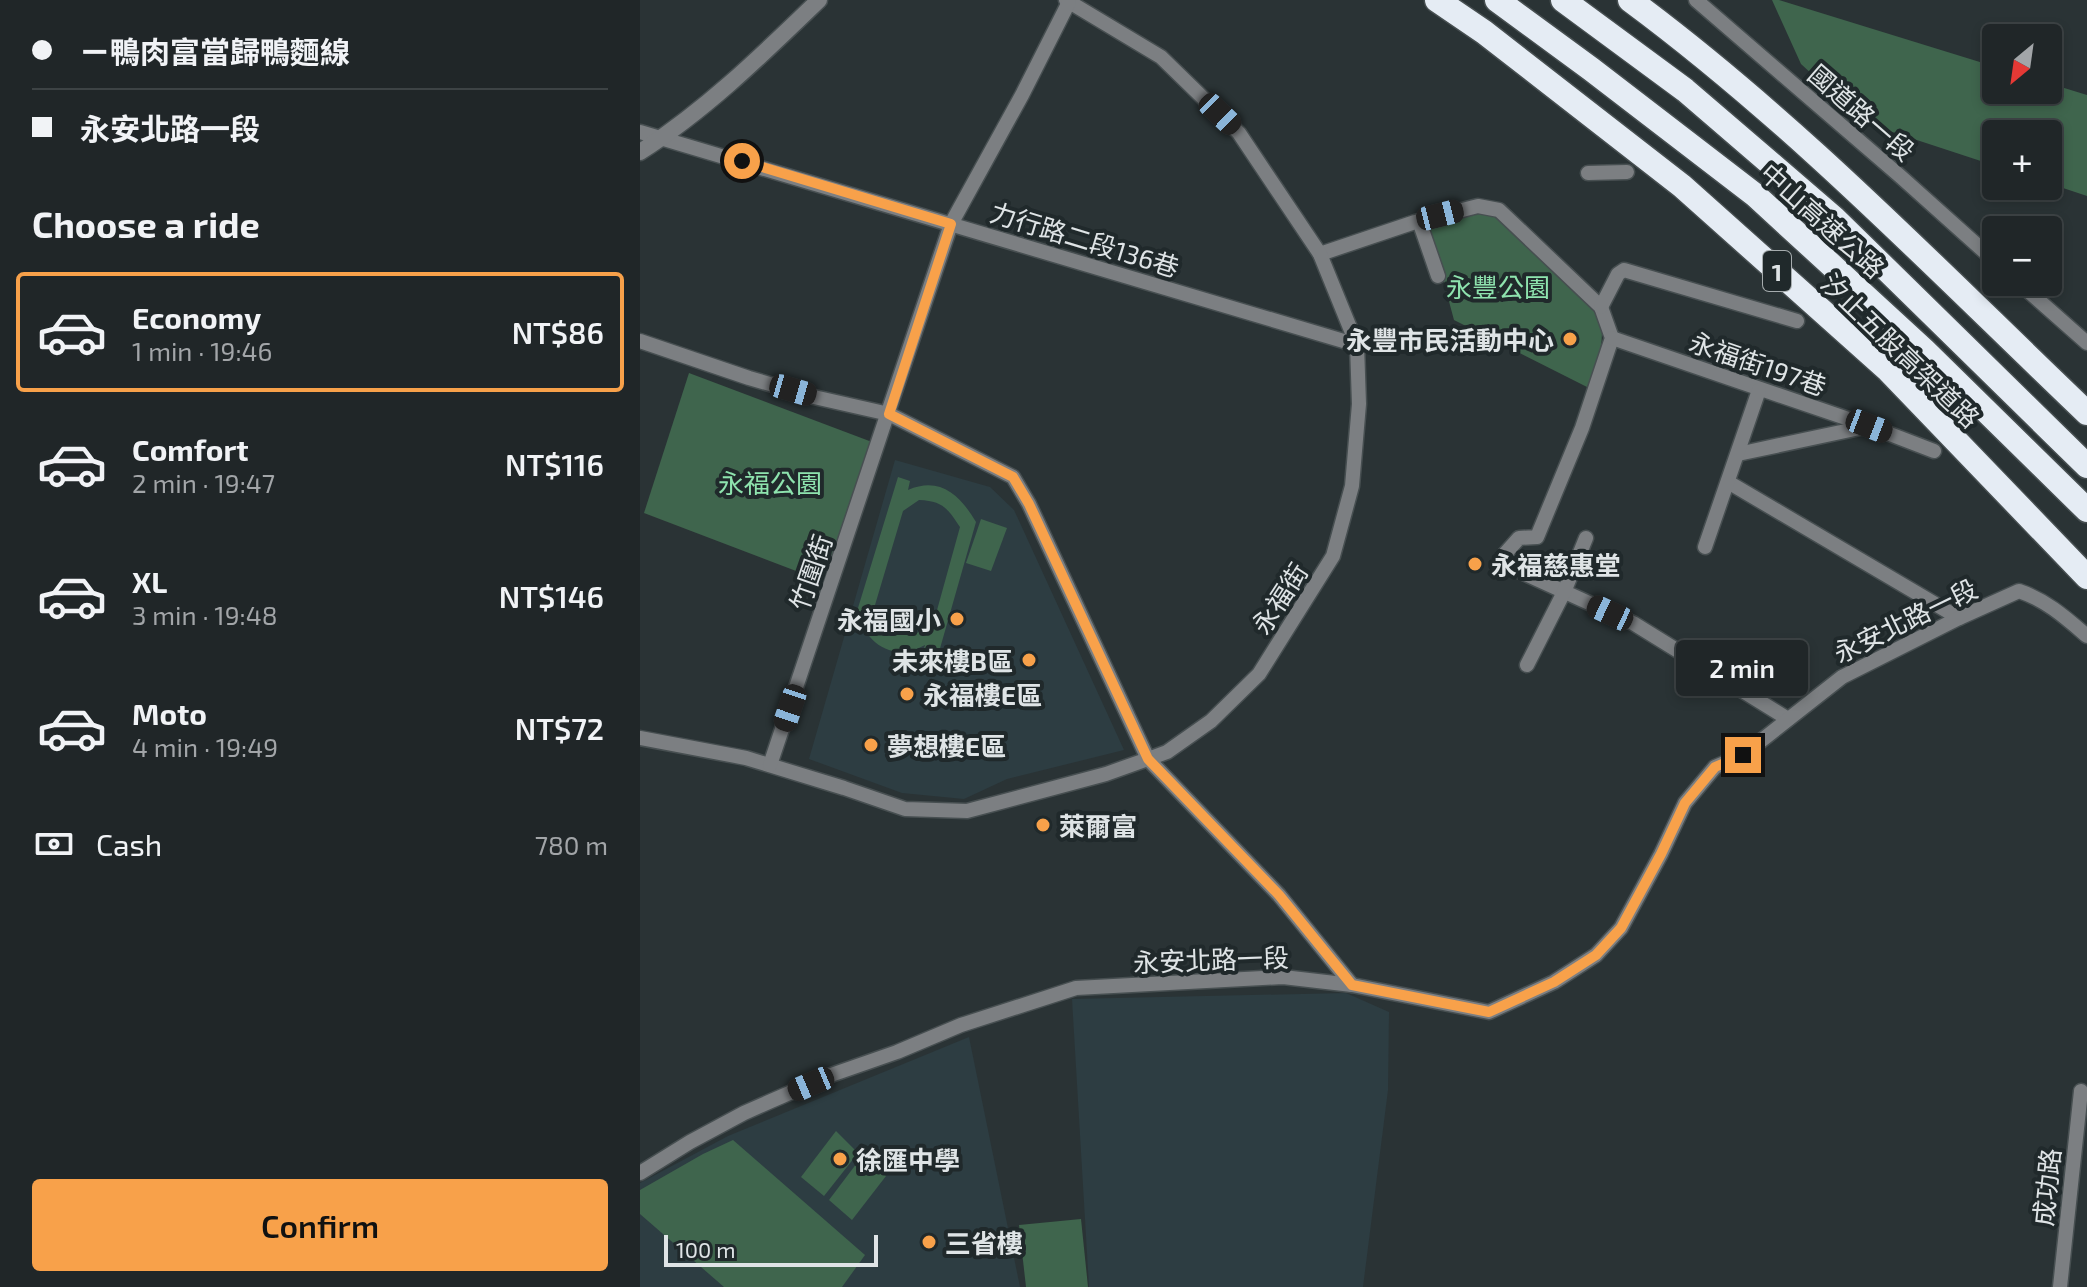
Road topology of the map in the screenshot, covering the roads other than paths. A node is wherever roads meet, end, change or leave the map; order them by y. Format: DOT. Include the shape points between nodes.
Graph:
graph roads {
  1 [pos="819,0"];
  2 [pos="1437,0"];
  3 [pos="1497,0"];
  4 [pos="1563,0"];
  5 [pos="1630,0"];
  6 [pos="1696,0"];
  7 [pos="1068,1"];
  8 [pos="640,132"];
  9 [pos="662,137"];
  10 [pos="640,152"];
  11 [pos="1627,172"];
  12 [pos="1588,173"];
  13 [pos="1419,221"];
  14 [pos="951,224"];
  15 [pos="1982,249"];
  16 [pos="1320,254"];
  17 [pos="1438,276"];
  18 [pos="2034,296"];
  19 [pos="1601,307"];
  20 [pos="1797,321"];
  21 [pos="1612,338"];
  22 [pos="640,341"];
  23 [pos="2087,343"];
  24 [pos="1357,345"];
  25 [pos="1759,390"];
  26 [pos="2087,413"];
  27 [pos="889,414"];
  28 [pos="1869,426"];
  29 [pos="1934,451"];
  30 [pos="1738,454"];
  31 [pos="2087,466"];
  32 [pos="1728,482"];
  33 [pos="2087,510"];
  34 [pos="1586,538"];
  35 [pos="1705,547"];
  36 [pos="2087,577"];
  37 [pos="1564,592"];
  38 [pos="1959,618"];
  39 [pos="2087,636"];
  40 [pos="1527,665"];
  41 [pos="1788,719"];
  42 [pos="640,738"];
  43 [pos="1148,759"];
  44 [pos="770,765"];
  45 [pos="1352,985"];
  46 [pos="2081,1091"];
  47 [pos="640,1173"];
  48 [pos="2060,1287"];
  1 -- 9 [label="street" via="751,65"];
  2 -- 36 [label="highway, 汐止五股高架道路 / 1" via="1682,186 1887,369"];
  3 -- 33 [label="highway, 中山高速公路 / 1" via="1755,195"];
  4 -- 31 [label="highway, 中山高速公路" via="1685,90 1834,218"];
  5 -- 26 [label="highway" via="1823,161"];
  6 -- 15 [label="street, 國道路一段"];
  7 -- 14 [label="street, 竹圍街"];
  7 -- 16 [label="street, 永福街" via="1161,57 1239,133"];
  8 -- 9 [label="street, 力行路二段136巷"];
  9 -- 10 [label="street"];
  9 -- 14 [label="street, 力行路二段136巷"];
  11 -- 12 [label="street"];
  13 -- 16 [label="street"];
  13 -- 17 [label="street"];
  13 -- 19 [label="street" via="1478,206 1499,210"];
  14 -- 24 [label="street, 力行路二段136巷"];
  14 -- 27 [label="street, 竹圍街"];
  16 -- 24 [label="street, 永福街"];
  18 -- 23 [label="street"];
  19 -- 20 [label="street" via="1624,270"];
  19 -- 21 [label="street"];
  21 -- 25 [label="street, 永福街197巷"];
  21 -- 37 [label="street" via="1537,537 1519,538 1503,556 1510,567"];
  22 -- 27 [label="street" via="749,378"];
  24 -- 43 [label="street, 永福街" via="1359,404 1352,486 1333,556 1259,674 1211,721"];
  25 -- 28 [label="street, 永福街197巷"];
  25 -- 30 [label="street"];
  27 -- 43 [label="street" via="1013,477"];
  27 -- 44 [label="street, 竹圍街"];
  28 -- 29 [label="street, 永福街197巷"];
  28 -- 30 [label="street"];
  30 -- 32 [label="street"];
  32 -- 35 [label="street"];
  32 -- 38 [label="street"];
  34 -- 37 [label="street"];
  37 -- 40 [label="street"];
  37 -- 41 [label="street" via="1633,623"];
  38 -- 39 [label="street, 永安北路一段" via="2019,591 2064,615"];
  38 -- 41 [label="street, 永安北路一段" via="1842,677"];
  41 -- 45 [label="street, 永安北路一段" via="1743,755 1715,767 1685,803 1621,928 1596,955 1554,982 1489,1012"];
  42 -- 44 [label="street, 永福街"];
  43 -- 44 [label="street, 永福街" via="967,811 905,809"];
  43 -- 45 [label="street" via="1279,895"];
  45 -- 47 [label="street, 永安北路一段" via="1283,977 1076,988 831,1075 690,1142"];
  46 -- 48 [label="street, 成功路"];
}
